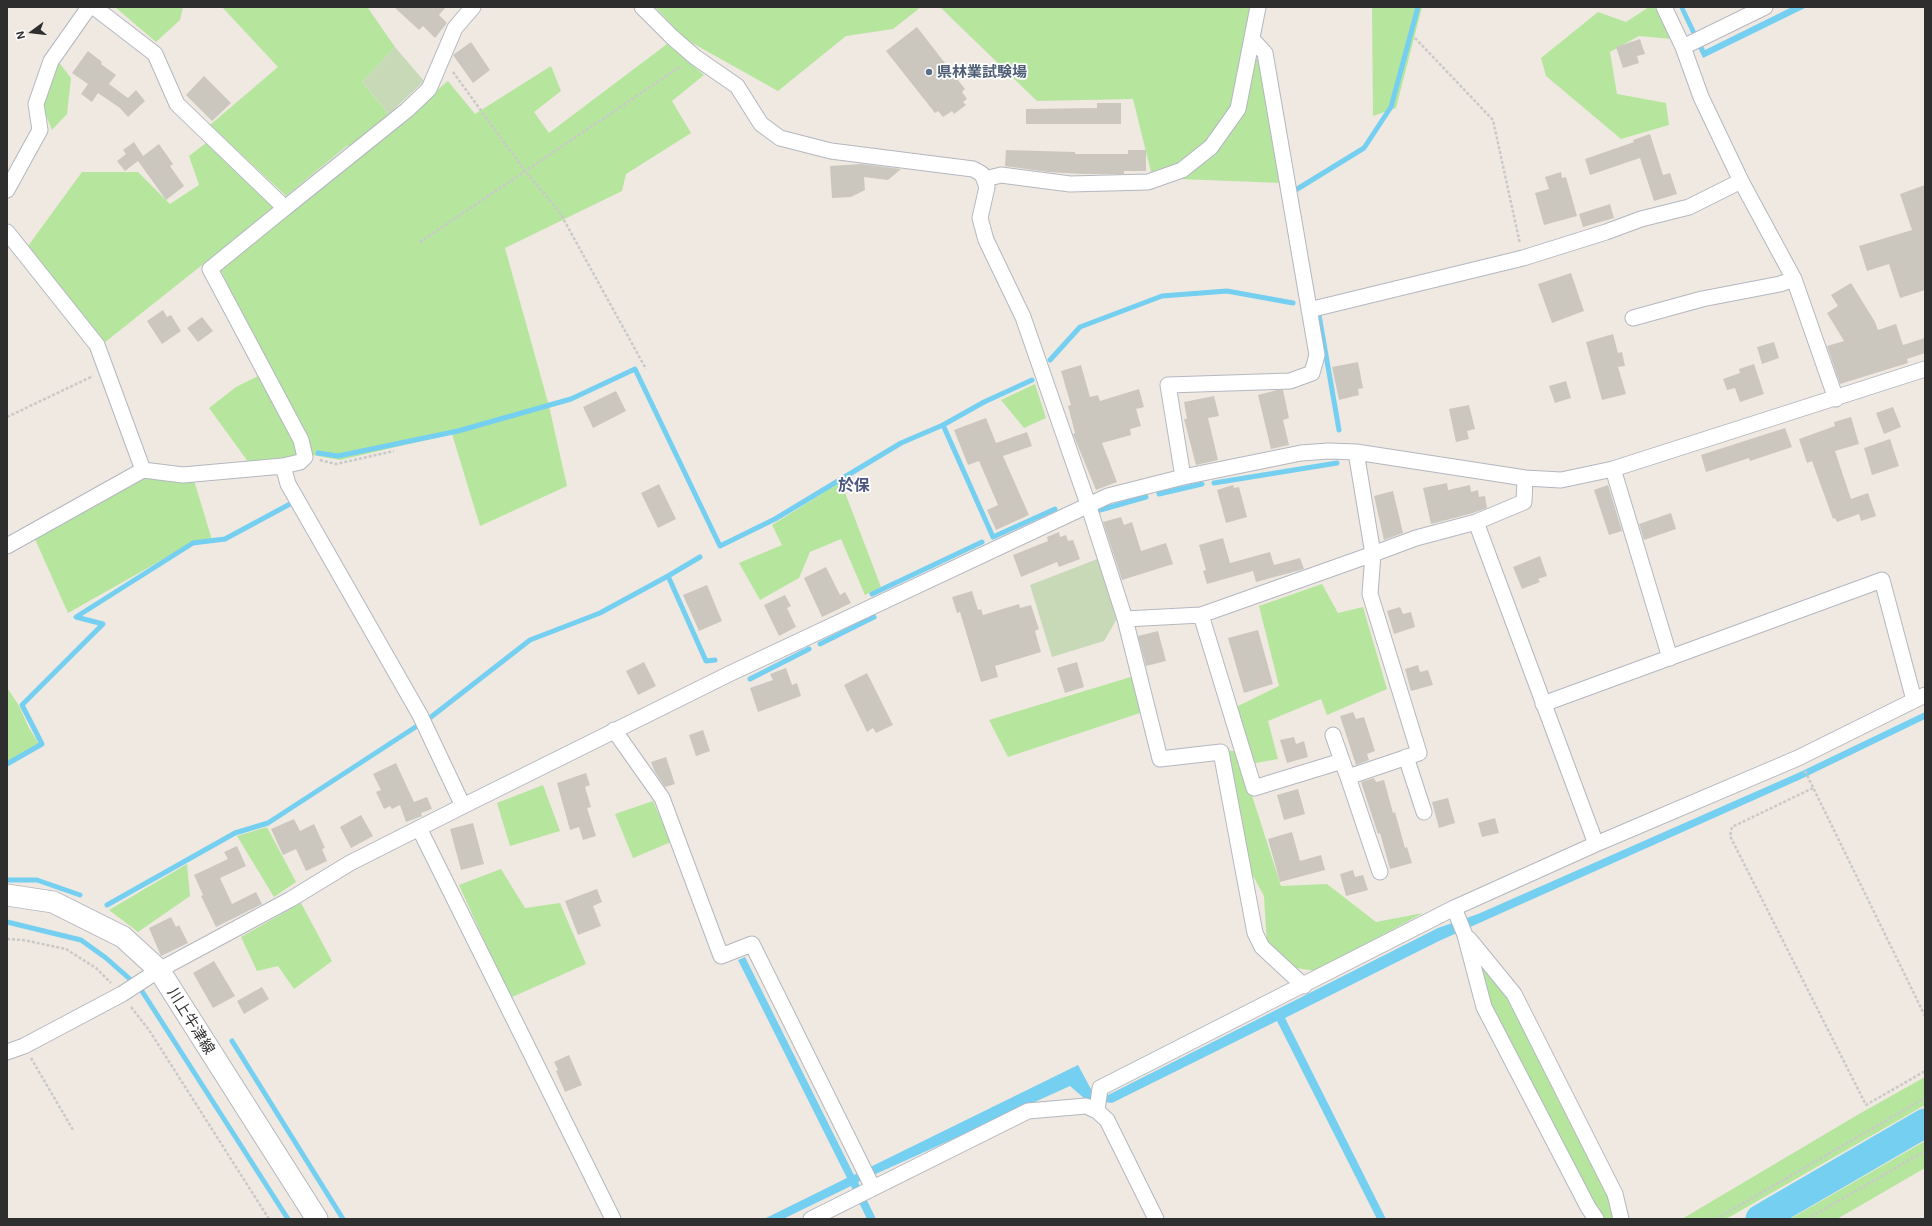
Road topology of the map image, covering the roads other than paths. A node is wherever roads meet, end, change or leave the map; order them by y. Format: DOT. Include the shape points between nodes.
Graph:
graph roads {
  1 [pos="89,7"];
  2 [pos="94,7"];
  3 [pos="473,7"];
  4 [pos="642,7"];
  5 [pos="1258,7"];
  6 [pos="1664,7"];
  7 [pos="1765,7"];
  8 [pos="1252,39"];
  9 [pos="1683,47"];
  10 [pos="985,179"];
  11 [pos="1741,181"];
  12 [pos="7,190"];
  13 [pos="285,208"];
  14 [pos="7,232"];
  15 [pos="1794,279"];
  16 [pos="1309,310"];
  17 [pos="1632,318"];
  18 [pos="1925,369"];
  19 [pos="1836,399"];
  20 [pos="1356,452"];
  21 [pos="283,466"];
  22 [pos="1613,469"];
  23 [pos="143,470"];
  24 [pos="1183,478"];
  25 [pos="1526,478"];
  26 [pos="1088,504"];
  27 [pos="1476,522"];
  28 [pos="7,546"];
  29 [pos="1373,554"];
  30 [pos="1201,615"];
  31 [pos="1125,619"];
  32 [pos="1670,658"];
  33 [pos="1919,698"];
  34 [pos="1543,704"];
  35 [pos="614,730"];
  36 [pos="1333,735"];
  37 [pos="1406,757"];
  38 [pos="1342,761"];
  39 [pos="1348,777"];
  40 [pos="463,806"];
  41 [pos="1424,812"];
  42 [pos="419,828"];
  43 [pos="1596,844"];
  44 [pos="1380,872"];
  45 [pos="7,895"];
  46 [pos="1454,908"];
  47 [pos="1465,935"];
  48 [pos="153,974"];
  49 [pos="1304,986"];
  50 [pos="7,1052"];
  51 [pos="1097,1111"];
  52 [pos="865,1185"];
  53 [pos="318,1219"];
  54 [pos="613,1219"];
  55 [pos="811,1219"];
  56 [pos="1156,1219"];
  57 [pos="1596,1219"];
  58 [pos="1621,1219"];
  1 -- 12 [label="street" via="51,61 36,104 40,130"];
  2 -- 13 [label="street" via="155,54 178,104"];
  3 -- 13 [label="street" via="455,28 429,89 408,110"];
  4 -- 10 [label="street" via="695,57 737,86 761,124 780,138 830,151 973,169"];
  5 -- 8 [label="street"];
  6 -- 9 [label="street"];
  7 -- 9 [label="street"];
  8 -- 10 [label="street" via="1238,109 1211,147 1182,170 1148,182 1070,184 1001,175"];
  8 -- 16 [label="street" via="1265,53"];
  9 -- 11 [label="street" via="1701,97"];
  10 -- 26 [label="street" via="987,187 980,218 986,240 1023,316"];
  11 -- 15 [label="street"];
  11 -- 16 [label="street" via="1689,208 1641,218 1606,232 1523,258"];
  13 -- 21 [label="street" via="210,269 301,440 306,457 300,462"];
  14 -- 23 [label="street" via="97,345"];
  15 -- 17 [label="street" via="1702,299"];
  15 -- 19 [label="street"];
  16 -- 24 [label="street" via="1317,355 1312,373 1290,381 1168,385"];
  18 -- 19 [label="street"];
  19 -- 22 [label="street"];
  20 -- 24 [label="street" via="1301,453"];
  20 -- 25 [label="street"];
  20 -- 29 [label="street"];
  21 -- 23 [label="street" via="184,474"];
  21 -- 40 [label="street" via="288,484 420,715"];
  22 -- 25 [label="street" via="1561,480"];
  22 -- 32 [label="street"];
  23 -- 28 [label="street"];
  24 -- 26 [label="street" via="1141,487"];
  25 -- 27 [label="street" via="1524,502"];
  26 -- 31 [label="street"];
  26 -- 35 [label="street"];
  27 -- 29 [label="street" via="1416,538"];
  27 -- 34 [label="street"];
  29 -- 30 [label="street"];
  29 -- 37 [label="street" via="1370,594 1419,753"];
  30 -- 31 [label="street"];
  30 -- 38 [label="street" via="1254,788"];
  31 -- 49 [label="street" via="1160,759 1221,752 1255,933 1262,947"];
  32 -- 33 [label="street" via="1882,580"];
  32 -- 34 [label="street"];
  33 -- 43 [label="street" via="1798,758"];
  34 -- 43 [label="street"];
  35 -- 40 [label="street"];
  35 -- 52 [label="street" via="662,798 721,956 752,944"];
  36 -- 38 [label="street"];
  37 -- 39 [label="street"];
  37 -- 41 [label="street"];
  38 -- 39 [label="street"];
  39 -- 44 [label="street"];
  40 -- 42 [label="street"];
  42 -- 48 [label="street" via="350,863"];
  42 -- 54 [label="street"];
  43 -- 46 [label="street"];
  45 -- 48 [label="main road, 川上牛津線" via="53,902 123,937"];
  46 -- 47 [label="street"];
  46 -- 49 [label="street"];
  47 -- 57 [label="street" via="1484,1007"];
  47 -- 58 [label="street" via="1514,994 1615,1194"];
  48 -- 50 [label="street" via="122,994 24,1046"];
  48 -- 53 [label="main road, 川上牛津線"];
  49 -- 51 [label="street" via="1100,1088"];
  51 -- 52 [label="street" via="1086,1106 1028,1111"];
  51 -- 56 [label="street" via="1108,1120"];
  52 -- 55 [label="street"];
}
